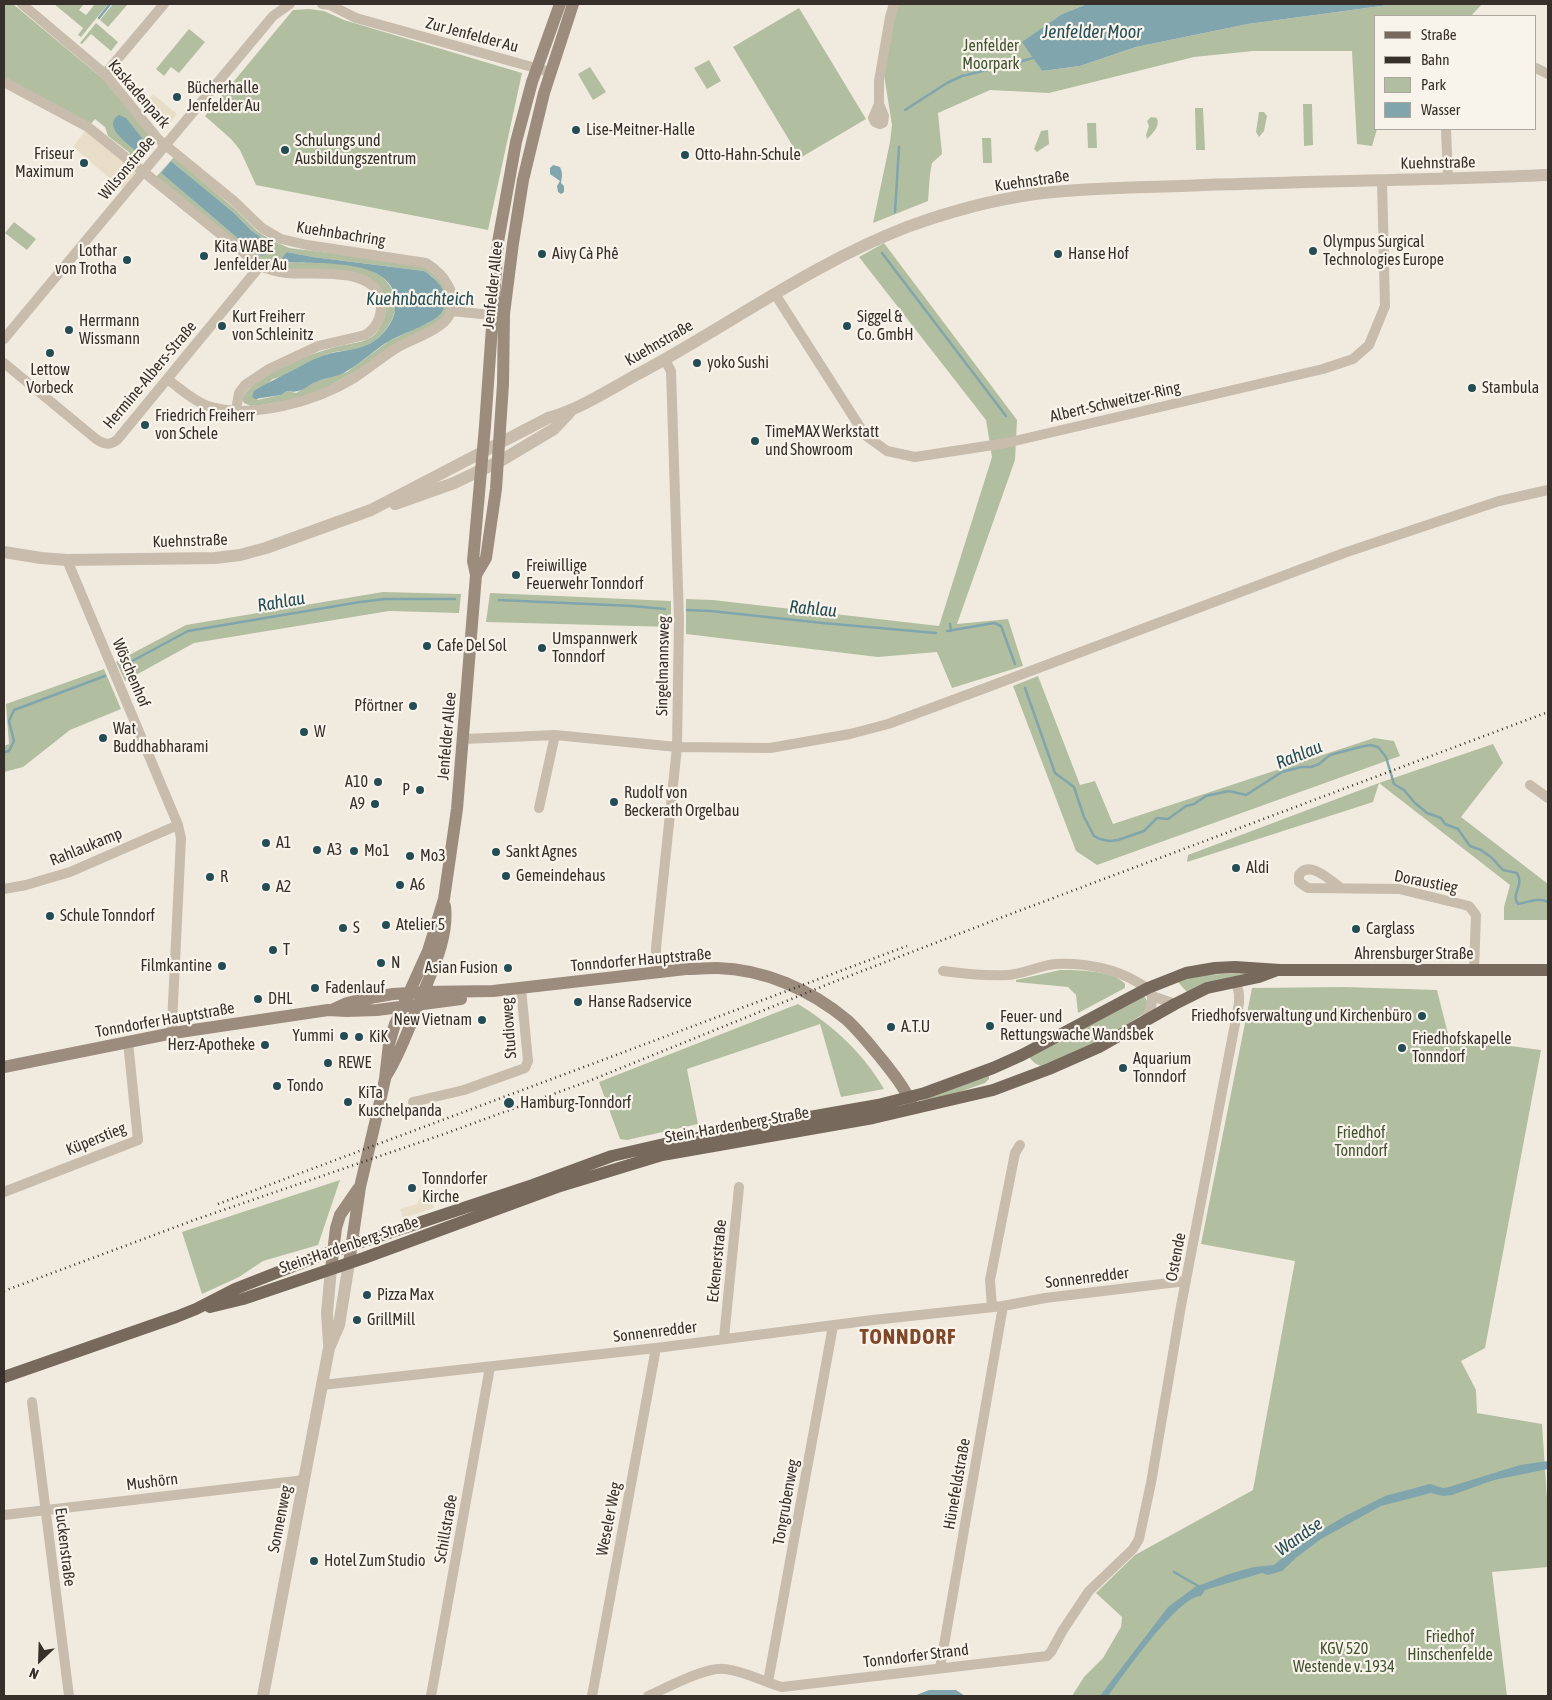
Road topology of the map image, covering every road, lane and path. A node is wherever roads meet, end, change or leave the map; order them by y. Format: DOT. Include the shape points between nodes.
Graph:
graph roads {
  1 [pos="164,4"];
  2 [pos="278,4"];
  3 [pos="290,4"];
  4 [pos="327,4"];
  5 [pos="560,4"];
  6 [pos="573,4"];
  7 [pos="894,4"];
  8 [pos="28,6"];
  9 [pos="273,16"];
  10 [pos="537,68"];
  11 [pos="550,72"];
  12 [pos="105,74"];
  13 [pos="4,82"];
  14 [pos="880,104"];
  15 [pos="1446,130"];
  16 [pos="166,145"];
  17 [pos="144,171"];
  18 [pos="1548,175"];
  19 [pos="1448,179"];
  20 [pos="1382,180"];
  21 [pos="260,266"];
  22 [pos="775,294"];
  23 [pos="451,312"];
  24 [pos="492,315"];
  25 [pos="504,321"];
  26 [pos="4,339"];
  27 [pos="665,360"];
  28 [pos="4,363"];
  29 [pos="167,379"];
  30 [pos="236,410"];
  31 [pos="571,411"];
  32 [pos="499,444"];
  33 [pos="483,452"];
  34 [pos="498,462"];
  35 [pos="481,470"];
  36 [pos="1548,490"];
  37 [pos="370,510"];
  38 [pos="4,552"];
  39 [pos="68,560"];
  40 [pos="476,575"];
  41 [pos="555,736"];
  42 [pos="464,739"];
  43 [pos="677,748"];
  44 [pos="1530,785"];
  45 [pos="1548,798"];
  46 [pos="539,808"];
  47 [pos="178,825"];
  48 [pos="1341,888"];
  49 [pos="4,889"];
  50 [pos="444,899"];
  51 [pos="1280,970"];
  52 [pos="1474,970"];
  53 [pos="1548,970"];
  54 [pos="943,971"];
  55 [pos="656,972"];
  56 [pos="1236,981"];
  57 [pos="521,988"];
  58 [pos="493,991"];
  59 [pos="410,992"];
  60 [pos="424,992"];
  61 [pos="1150,992"];
  62 [pos="418,1004"];
  63 [pos="1175,1004"];
  64 [pos="403,1007"];
  65 [pos="334,1009"];
  66 [pos="1143,1023"];
  67 [pos="173,1033"];
  68 [pos="128,1042"];
  69 [pos="4,1067"];
  70 [pos="385,1078"];
  71 [pos="909,1098"];
  72 [pos="413,1102"];
  73 [pos="914,1110"];
  74 [pos="1020,1145"];
  75 [pos="360,1187"];
  76 [pos="739,1187"];
  77 [pos="4,1192"];
  78 [pos="351,1245"];
  79 [pos="332,1252"];
  80 [pos="349,1263"];
  81 [pos="331,1269"];
  82 [pos="1186,1281"];
  83 [pos="1003,1306"];
  84 [pos="992,1307"];
  85 [pos="196,1309"];
  86 [pos="833,1326"];
  87 [pos="724,1338"];
  88 [pos="329,1348"];
  89 [pos="656,1348"];
  90 [pos="490,1367"];
  91 [pos="4,1377"];
  92 [pos="322,1385"];
  93 [pos="32,1402"];
  94 [pos="304,1480"];
  95 [pos="46,1510"];
  96 [pos="4,1515"];
  97 [pos="1139,1539"];
  98 [pos="940,1668"];
  99 [pos="768,1682"];
  100 [pos="69,1696"];
  101 [pos="263,1696"];
  102 [pos="430,1696"];
  103 [pos="592,1696"];
  104 [pos="648,1696"];
  1 -- 12 [label="street"];
  2 -- 9 [label="street, Wilsonstraße"];
  3 -- 9 [label="street, Wilsonstraße"];
  4 -- 10 [label="street, Zur Jenfelder Au" via="356,18"];
  5 -- 10 [label="main road, Jenfelder Allee"];
  6 -- 11 [label="main road, Jenfelder Allee"];
  7 -- 14 [label="street" via="884,50"];
  8 -- 12 [label="street, Kaskadenpark"];
  9 -- 16 [label="street, Wilsonstraße"];
  10 -- 11 [label="street, Zur Jenfelder Au"];
  10 -- 24 [label="main road, Jenfelder Allee" via="516,142 506,194"];
  11 -- 25 [label="main road, Jenfelder Allee" via="524,180"];
  12 -- 16 [label="street, Kaskadenpark"];
  13 -- 17 [label="street" via="88,128"];
  15 -- 19 [label="street"];
  16 -- 17 [label="street, Wilsonstraße"];
  16 -- 23 [label="street, Kuehnbachring" via="271,234 307,245 426,263 436,269 449,286 453,302"];
  17 -- 21 [label="street"];
  17 -- 26 [label="street, Wilsonstraße"];
  18 -- 19 [label="street, Kuehnstraße"];
  19 -- 20 [label="street, Kuehnstraße"];
  20 -- 22 [label="street, Kuehnstraße" via="1051,192 1008,199 946,214 888,235"];
  20 -- 22 [label="street, Albert-Schweitzer-Ring" via="1385,306 1369,345 1353,359 1323,369 1006,443 915,457 887,452 865,435"];
  21 -- 29 [label="street, Hermine-Albers-Straße"];
  21 -- 30 [label="street" via="284,273 358,277 370,283 378,294 382,304 381,315 365,335 318,346 269,369 245,385 239,393"];
  22 -- 27 [label="street, Kuehnstraße"];
  23 -- 24 [label="street"];
  23 -- 30 [label="street" via="439,328 405,343 332,390 261,410"];
  24 -- 25 [label="main road"];
  24 -- 33 [label="main road, Jenfelder Allee"];
  25 -- 32 [label="main road, Jenfelder Allee"];
  27 -- 31 [label="street, Kuehnstraße"];
  27 -- 43 [label="street, Singelmannsweg" via="671,371 679,619"];
  28 -- 29 [label="street, Hermine-Albers-Straße" via="96,439 108,444 117,440"];
  29 -- 30 [label="street" via="207,406"];
  31 -- 32 [label="street, Kuehnstraße" via="548,418"];
  31 -- 34 [label="street, Kuehnstraße" via="554,429"];
  32 -- 33 [label="street, Kuehnstraße"];
  32 -- 34 [label="main road, Jenfelder Allee"];
  33 -- 35 [label="main road, Jenfelder Allee"];
  33 -- 37 [label="street, Kuehnstraße"];
  34 -- 35 [label="street, Kuehnstraße"];
  34 -- 40 [label="main road, Jenfelder Allee" via="486,558"];
  35 -- 37 [label="street, Kuehnstraße" via="397,504"];
  35 -- 40 [label="main road, Jenfelder Allee" via="473,561"];
  36 -- 43 [label="street" via="1498,501 1337,556 888,724 770,748"];
  37 -- 39 [label="street, Kuehnstraße" via="240,556"];
  38 -- 39 [label="street, Kuehnstraße"];
  39 -- 47 [label="street, Wöschenhof"];
  40 -- 42 [label="main road, Jenfelder Allee"];
  41 -- 42 [label="street"];
  41 -- 43 [label="street"];
  41 -- 46 [label="street"];
  42 -- 50 [label="main road, Jenfelder Allee"];
  43 -- 55 [label="street, Singelmannsweg"];
  44 -- 45 [label="street"];
  47 -- 49 [label="street, Rahlaukamp" via="70,872"];
  47 -- 67 [label="street, Wöschenhof" via="181,851"];
  48 -- 52 [label="street, Doraustieg" via="1399,889 1468,906 1476,915"];
  50 -- 59 [label="main road, Jenfelder Allee" via="428,951"];
  50 -- 60 [label="main road, Jenfelder Allee" via="446,920 434,969"];
  51 -- 52 [label="main road, Ahrensburger Straße"];
  51 -- 56 [label="main road, Stein-Hardenberg-Straße"];
  51 -- 61 [label="main road" via="1235,967 1208,970 1177,976"];
  52 -- 53 [label="main road, Ahrensburger Straße"];
  54 -- 61 [label="street" via="1010,975 1064,964 1112,970 1126,975"];
  55 -- 57 [label="main road, Tonndorfer Hauptstraße"];
  55 -- 71 [label="main road, Tonndorfer Hauptstraße" via="735,970 773,979 805,992 840,1014 857,1030"];
  56 -- 63 [label="main road, Stein-Hardenberg-Straße" via="1207,988"];
  56 -- 82 [label="street, Ostende" via="1239,1002"];
  57 -- 58 [label="main road, Tonndorfer Hauptstraße"];
  57 -- 72 [label="street, Studioweg" via="528,1063 525,1068 464,1090"];
  58 -- 60 [label="main road, Tonndorfer Hauptstraße"];
  58 -- 62 [label="main road, Tonndorfer Hauptstraße"];
  59 -- 60 [label="main road, Tonndorfer Hauptstraße"];
  59 -- 64 [label="main road, Sonnenweg"];
  59 -- 65 [label="main road, Tonndorfer Hauptstraße" via="364,999"];
  60 -- 62 [label="main road, Jenfelder Allee"];
  61 -- 63 [label="street"];
  61 -- 66 [label="street" via="1152,1004"];
  61 -- 71 [label="main road, Stein-Hardenberg-Straße" via="1022,1055"];
  62 -- 64 [label="main road, Tonndorfer Hauptstraße"];
  62 -- 70 [label="main road, Sonnenweg" via="397,1058"];
  63 -- 66 [label="main road, Stein-Hardenberg-Straße"];
  64 -- 65 [label="main road, Tonndorfer Hauptstraße" via="347,1012"];
  64 -- 70 [label="main road, Sonnenweg" via="389,1044"];
  65 -- 67 [label="main road, Tonndorfer Hauptstraße"];
  66 -- 73 [label="main road, Stein-Hardenberg-Straße" via="1098,1047 1020,1080"];
  67 -- 68 [label="main road, Tonndorfer Hauptstraße"];
  68 -- 69 [label="main road, Tonndorfer Hauptstraße"];
  68 -- 77 [label="street, Küperstieg" via="138,1140"];
  70 -- 75 [label="main road, Sonnenweg"];
  71 -- 73 [label="main road, Tonndorfer Hauptstraße"];
  71 -- 78 [label="main road, Stein-Hardenberg-Straße" via="620,1154"];
  73 -- 80 [label="main road, Stein-Hardenberg-Straße" via="662,1155 557,1188"];
  74 -- 84 [label="street" via="1014,1153 990,1280"];
  75 -- 78 [label="main road, Sonnenweg"];
  75 -- 79 [label="main road, Sonnenweg" via="340,1215"];
  76 -- 87 [label="street, Eckenerstraße"];
  78 -- 79 [label="main road, Stein-Hardenberg-Straße"];
  78 -- 80 [label="main road, Sonnenweg"];
  79 -- 81 [label="main road, Sonnenweg"];
  79 -- 85 [label="main road, Stein-Hardenberg-Straße" via="235,1289"];
  80 -- 81 [label="main road, Stein-Hardenberg-Straße"];
  80 -- 88 [label="street, Sonnenweg" via="339,1325"];
  81 -- 85 [label="main road, Stein-Hardenberg-Straße" via="243,1299"];
  81 -- 88 [label="street, Sonnenweg" via="327,1313"];
  82 -- 83 [label="street, Sonnenredder"];
  82 -- 97 [label="street, Ostende"];
  83 -- 84 [label="street, Sonnenredder"];
  83 -- 98 [label="street, Hünefeldstraße"];
  84 -- 86 [label="street, Sonnenredder"];
  85 -- 91 [label="main road, Stein-Hardenberg-Straße"];
  86 -- 87 [label="street, Sonnenredder"];
  86 -- 99 [label="street, Tongrubenweg"];
  87 -- 89 [label="street, Sonnenredder"];
  88 -- 92 [label="street, Sonnenweg"];
  89 -- 90 [label="street, Sonnenredder"];
  89 -- 103 [label="street, Weseler Weg"];
  90 -- 92 [label="street, Sonnenredder"];
  90 -- 102 [label="street, Schillstraße"];
  92 -- 94 [label="street, Sonnenweg"];
  93 -- 95 [label="street, Euckenstraße"];
  94 -- 95 [label="street, Mushörn"];
  94 -- 101 [label="street, Sonnenweg"];
  95 -- 96 [label="street, Mushörn"];
  95 -- 100 [label="street, Euckenstraße"];
  97 -- 98 [label="street, Tonndorfer Strand" via="1133,1549 1089,1590 1047,1656"];
  98 -- 99 [label="street, Tonndorfer Strand" via="782,1687"];
  99 -- 104 [label="street, Tonndorfer Strand" via="714,1669"];
}
